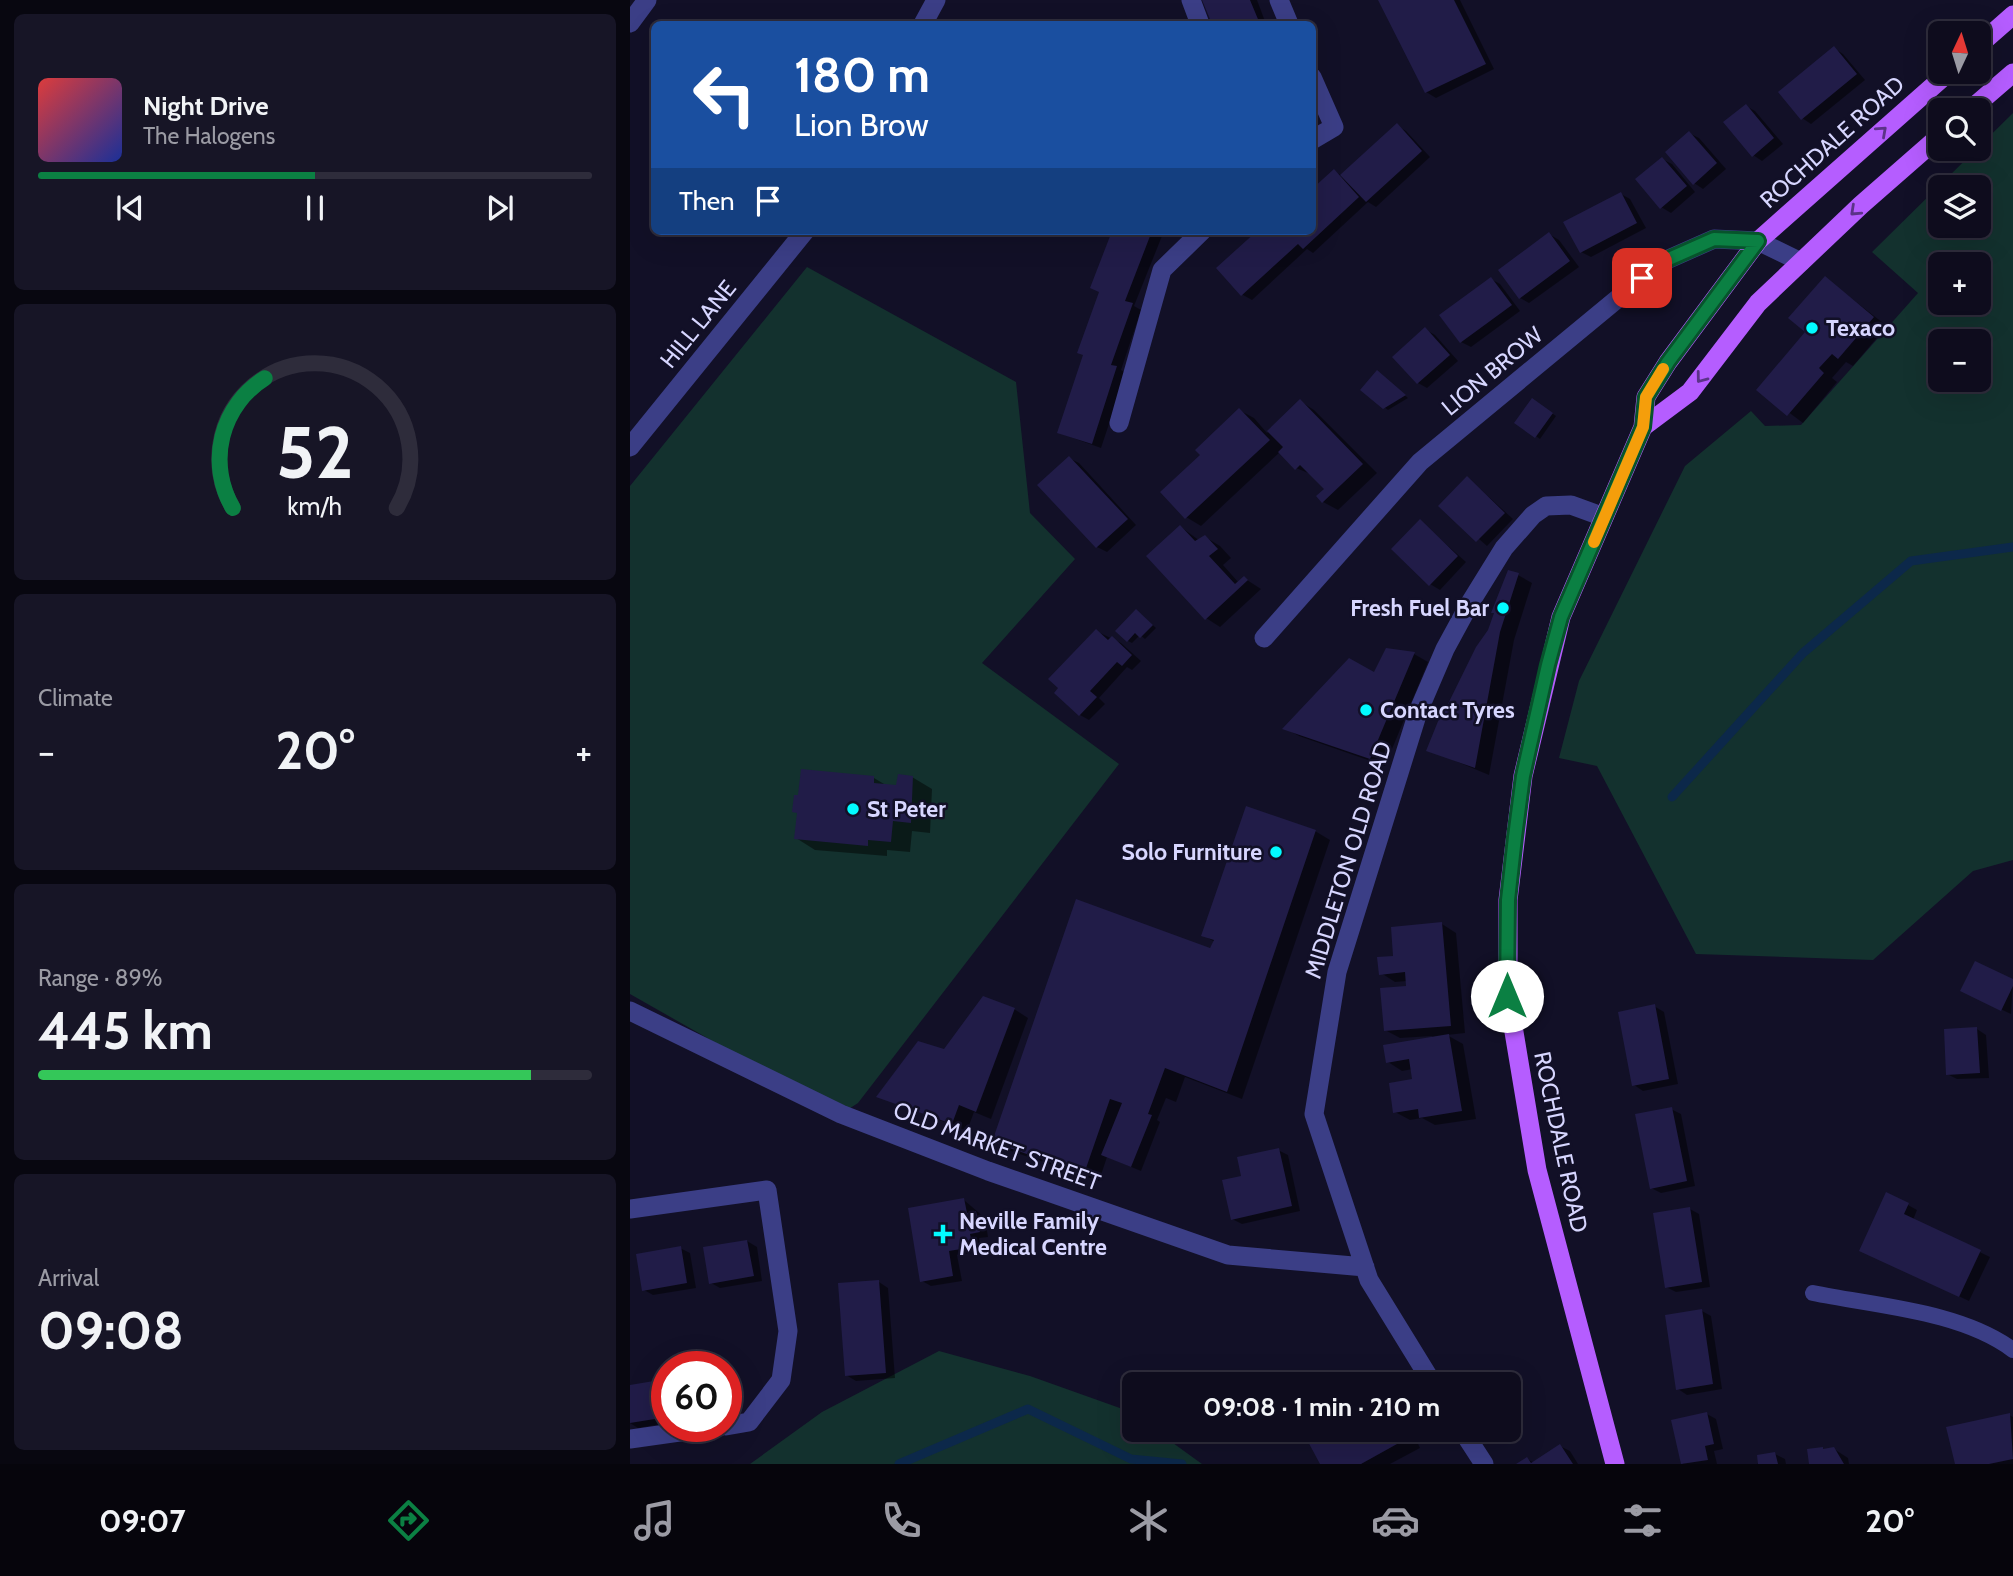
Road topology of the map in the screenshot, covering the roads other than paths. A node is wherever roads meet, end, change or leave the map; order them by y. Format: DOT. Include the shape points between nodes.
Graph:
graph roads {
  1 [pos="647,0"];
  2 [pos="936,0"];
  3 [pos="1191,0"];
  4 [pos="1279,0"];
  5 [pos="2013,15"];
  6 [pos="925,21"];
  7 [pos="1199,21"];
  8 [pos="1288,21"];
  9 [pos="630,23"];
  10 [pos="1992,34"];
  11 [pos="2013,73"];
  12 [pos="1935,84"];
  13 [pos="1316,86"];
  14 [pos="1984,98"];
  15 [pos="1316,138"];
  16 [pos="1928,147"];
  17 [pos="802,235"];
  18 [pos="1198,235"];
  19 [pos="1758,241"];
  20 [pos="1801,262"];
  21 [pos="1119,423"];
  22 [pos="1643,427"];
  23 [pos="630,447"];
  24 [pos="1604,517"];
  25 [pos="1264,638"];
  26 [pos="630,1011"];
  27 [pos="630,1209"];
  28 [pos="1365,1267"];
  29 [pos="1813,1293"];
  30 [pos="2013,1350"];
  31 [pos="1425,1372"];
  32 [pos="742,1424"];
  33 [pos="651,1436"];
  34 [pos="630,1439"];
  35 [pos="1470,1442"];
  36 [pos="1484,1464"];
  37 [pos="1615,1464"];
  1 -- 9 [label="street"];
  2 -- 6 [label="street"];
  3 -- 7 [label="street"];
  4 -- 8 [label="street"];
  5 -- 10 [label="main road"];
  11 -- 14 [label="main road"];
  19 -- 12 [label="main road, ROCHDALE ROAD, one-way"];
  13 -- 15 [label="street" via="1334,127"];
  16 -- 20 [label="main road, ROCHDALE ROAD, one-way"];
  17 -- 23 [label="street, HILL LANE"];
  18 -- 21 [label="street" via="1162,270"];
  19 -- 20 [label="street, LION BROW"];
  19 -- 22 [label="main road, ROCHDALE ROAD" via="1646,397"];
  19 -- 25 [label="street, LION BROW" via="1714,239 1662,262 1420,462"];
  20 -- 22 [label="main road, ROCHDALE ROAD, one-way" via="1758,303 1690,391"];
  22 -- 24 [label="main road, ROCHDALE ROAD"];
  24 -- 28 [label="street, MIDDLETON OLD ROAD" via="1555,504 1533,515 1504,548 1470,603 1418,712 1337,972 1314,1114"];
  24 -- 37 [label="main road, ROCHDALE ROAD" via="1561,617 1523,776 1508,900 1507,996 1537,1170"];
  26 -- 28 [label="street, OLD MARKET STREET" via="841,1114 1228,1255"];
  27 -- 32 [label="street" via="767,1190 788,1331 781,1380 749,1423"];
  28 -- 31 [label="street, MIDDLETON OLD ROAD"];
  29 -- 30 [label="lane" via="1964,1324 1995,1336"];
  33 -- 34 [label="street"];
  35 -- 36 [label="street"];
}
